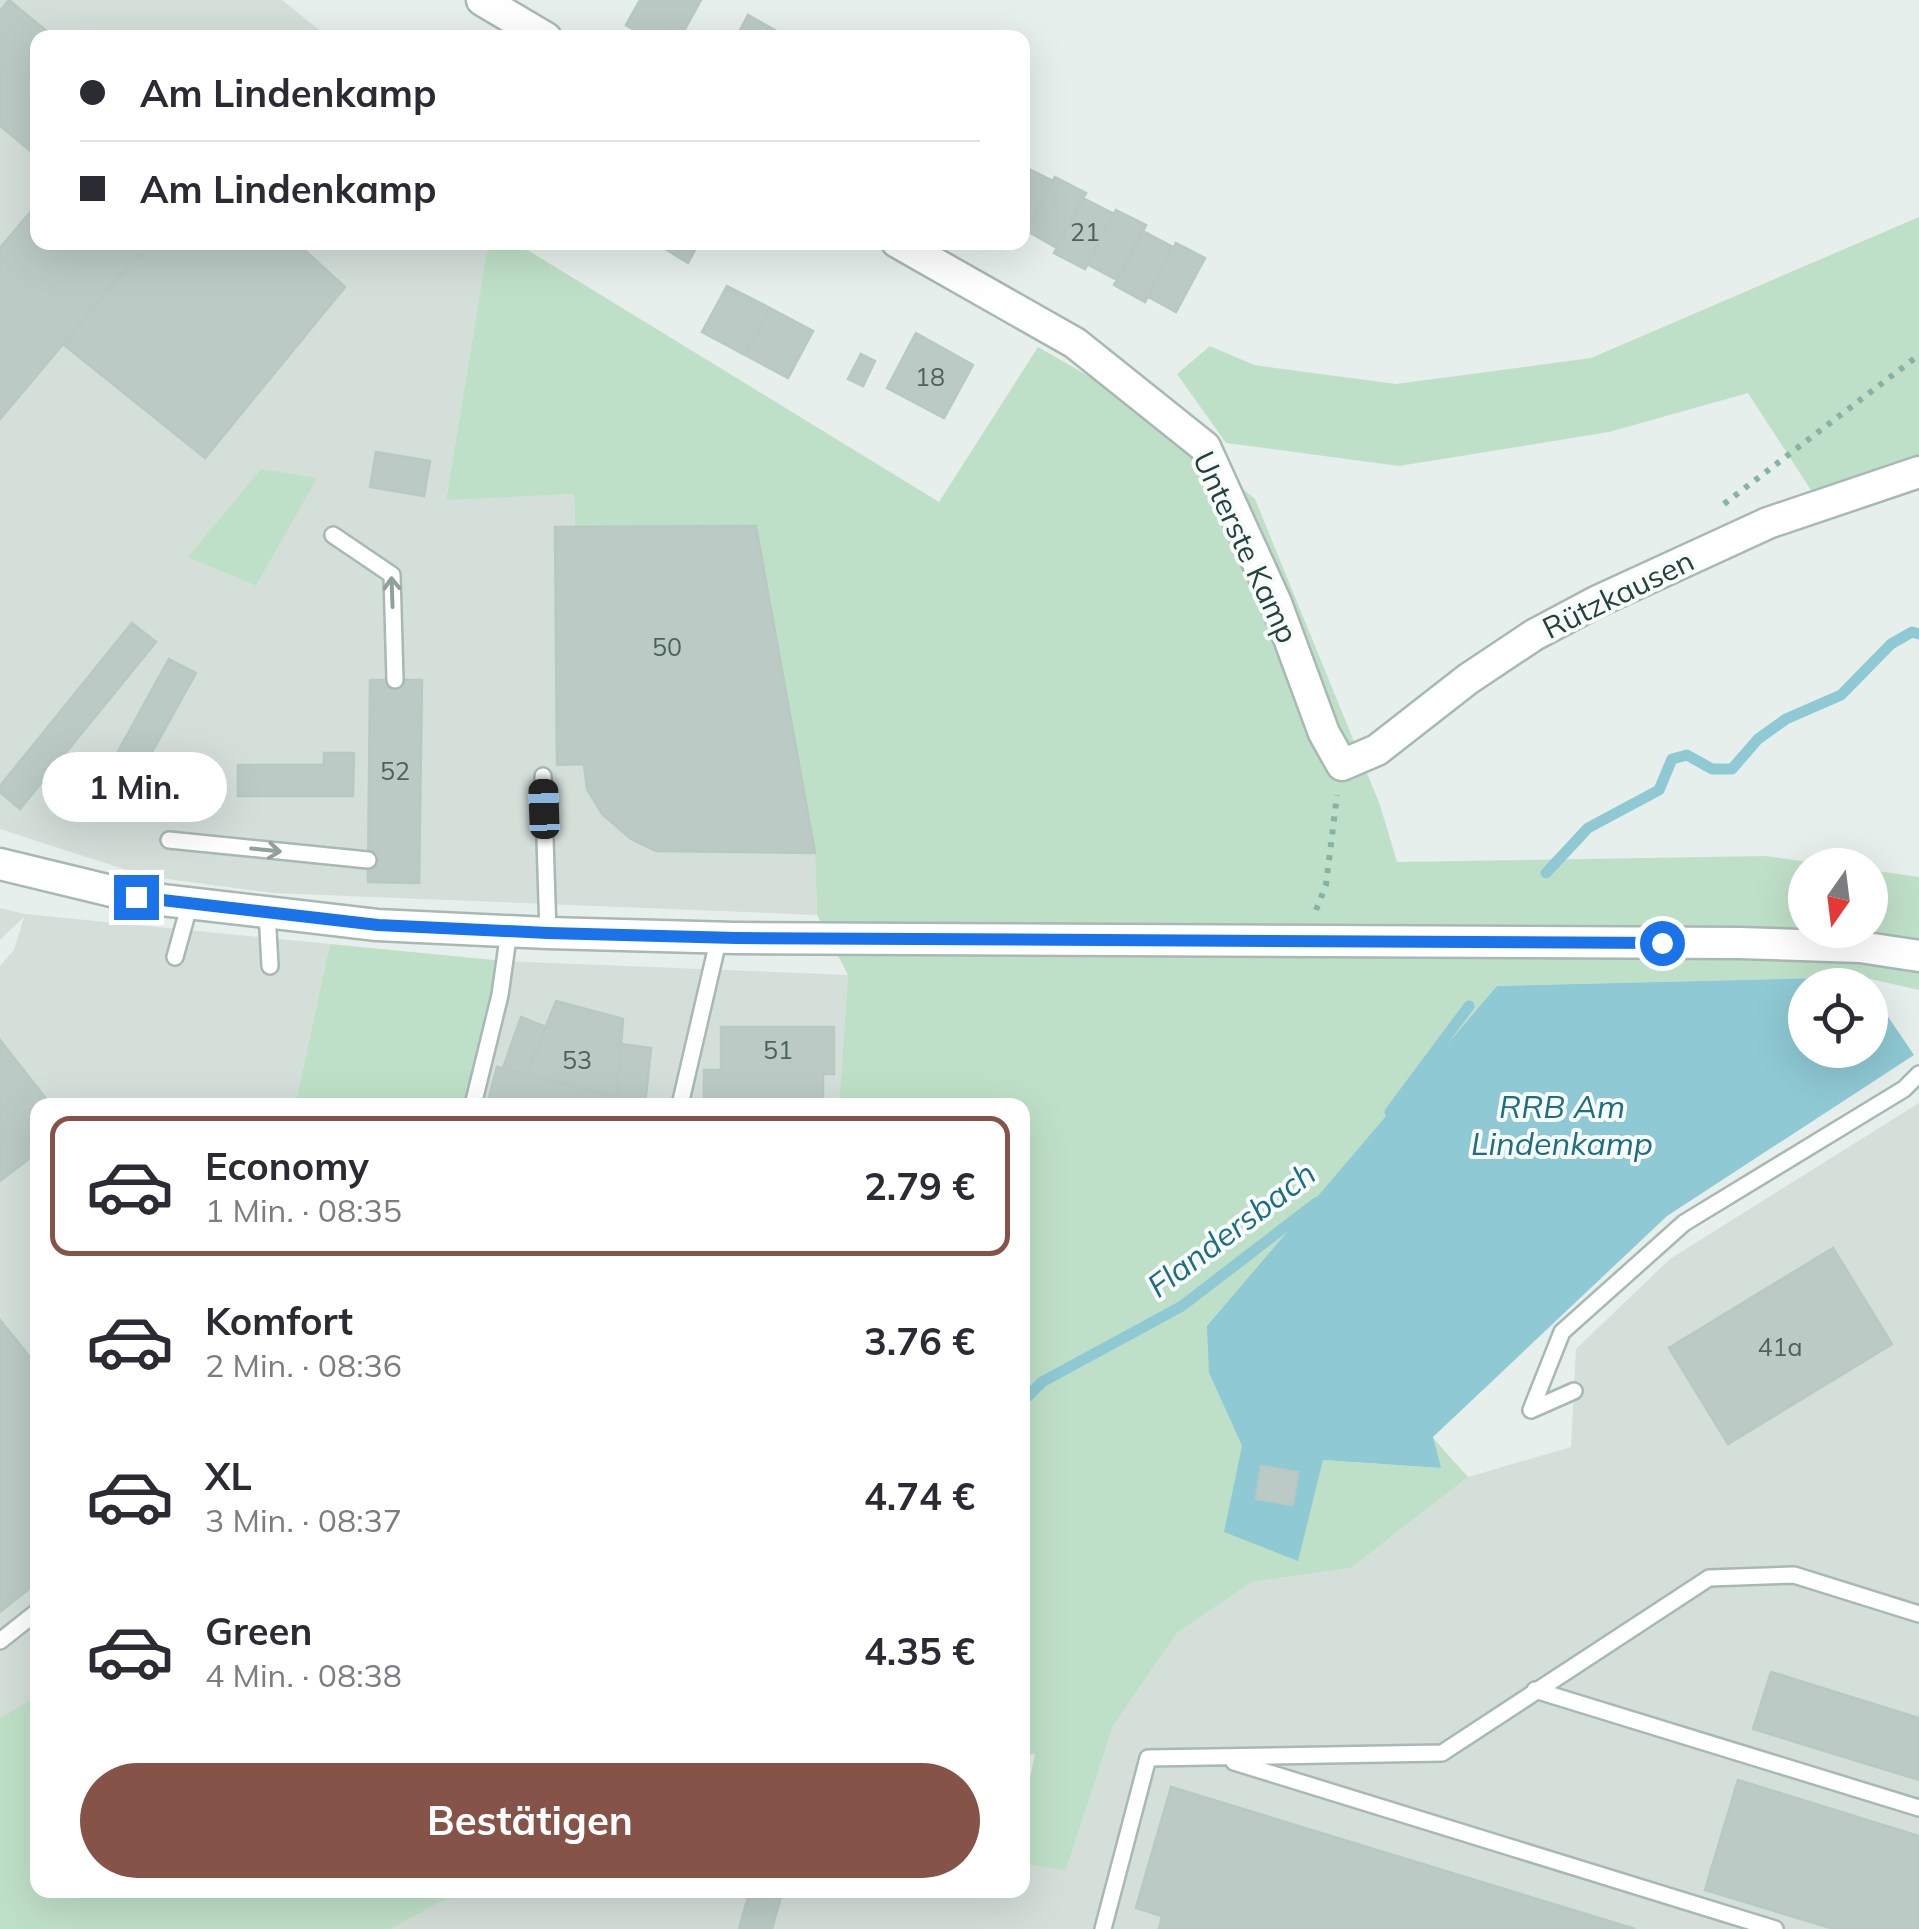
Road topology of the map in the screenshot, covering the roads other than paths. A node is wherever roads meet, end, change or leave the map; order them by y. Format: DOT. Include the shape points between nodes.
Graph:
graph roads {
  1 [pos="482,0"];
  2 [pos="533,30"];
  3 [pos="911,250"];
  4 [pos="1919,472"];
  5 [pos="333,535"];
  6 [pos="395,680"];
  7 [pos="1342,764"];
  8 [pos="542,776"];
  9 [pos="169,840"];
  10 [pos="368,860"];
  11 [pos="0,864"];
  12 [pos="190,904"];
  13 [pos="267,912"];
  14 [pos="510,932"];
  15 [pos="548,933"];
  16 [pos="719,937"];
  17 [pos="1919,956"];
  18 [pos="176,957"];
  19 [pos="270,966"];
  20 [pos="1919,1074"];
  21 [pos="476,1098"];
  22 [pos="682,1098"];
  23 [pos="1574,1391"];
  24 [pos="1919,1614"];
  25 [pos="30,1618"];
  26 [pos="0,1642"];
  27 [pos="1535,1690"];
  28 [pos="1218,1757"];
  29 [pos="1919,1808"];
  30 [pos="1103,1929"];
  31 [pos="1775,1929"];
  1 -- 2 [label="street"];
  3 -- 7 [label="street, Unterste Kamp" via="1075,343 1205,446"];
  4 -- 7 [label="street, Rützkausen" via="1768,523 1596,602 1534,634 1376,750"];
  6 -- 5 [label="lane, one-way" via="392,574"];
  8 -- 15 [label="lane"];
  9 -- 10 [label="lane, one-way"];
  11 -- 12 [label="street"];
  12 -- 13 [label="street"];
  12 -- 18 [label="lane"];
  13 -- 14 [label="street"];
  13 -- 19 [label="lane"];
  14 -- 15 [label="street"];
  14 -- 21 [label="lane"];
  15 -- 16 [label="street"];
  16 -- 17 [label="street" via="1739,943 1860,946"];
  16 -- 22 [label="lane"];
  20 -- 23 [label="lane" via="1684,1223 1562,1332 1531,1410"];
  24 -- 27 [label="lane" via="1794,1575 1709,1578"];
  25 -- 26 [label="lane"];
  27 -- 28 [label="lane" via="1442,1754"];
  27 -- 29 [label="lane"];
  28 -- 30 [label="lane" via="1148,1758"];
  28 -- 31 [label="lane"];
}
